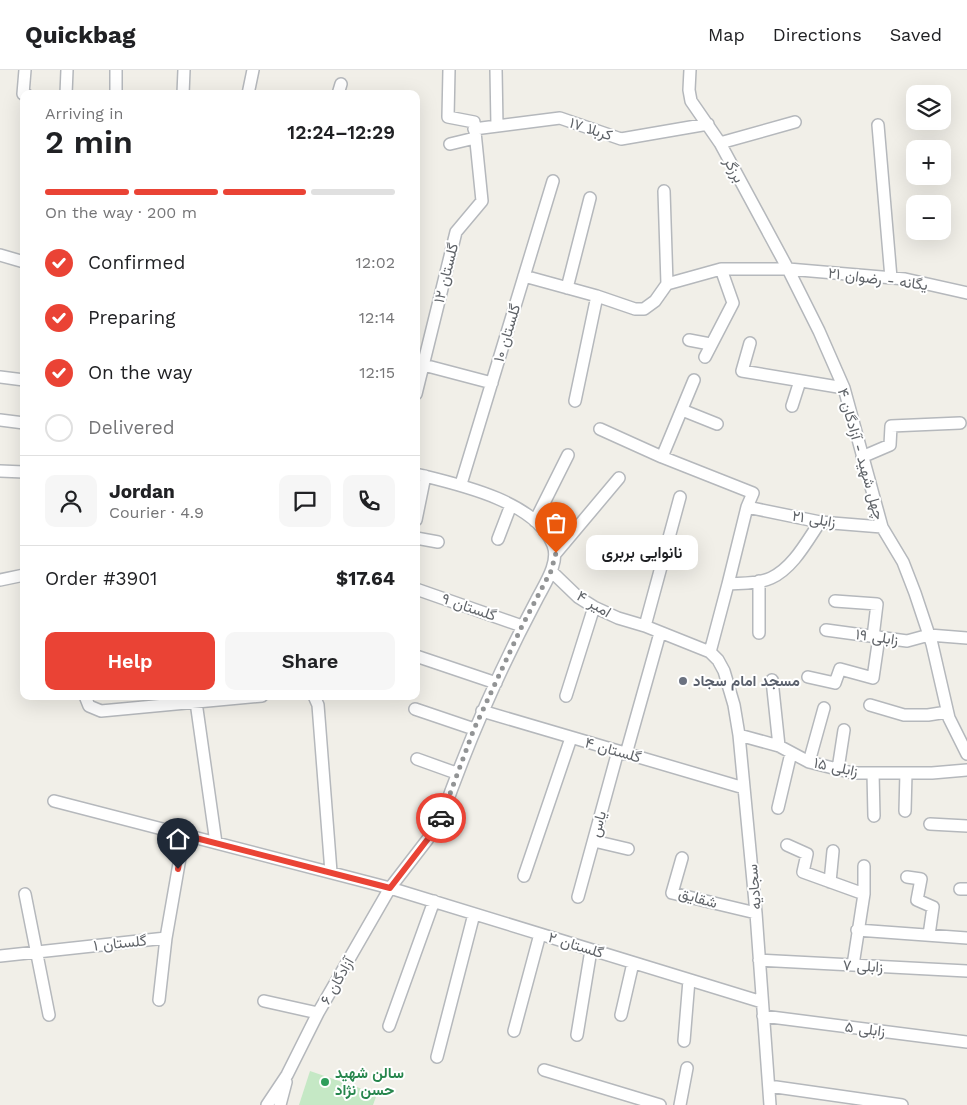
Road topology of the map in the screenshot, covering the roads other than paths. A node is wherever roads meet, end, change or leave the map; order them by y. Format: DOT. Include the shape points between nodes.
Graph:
graph roads {
  1 [pos="25,70"];
  2 [pos="67,70"];
  3 [pos="116,70"];
  4 [pos="184,70"];
  5 [pos="253,70"];
  6 [pos="449,70"];
  7 [pos="496,70"];
  8 [pos="690,70"];
  9 [pos="23,90"];
  10 [pos="66,90"];
  11 [pos="116,90"];
  12 [pos="183,90"];
  13 [pos="249,90"];
  14 [pos="795,122"];
  15 [pos="708,124"];
  16 [pos="878,125"];
  17 [pos="496,126"];
  18 [pos="475,134"];
  19 [pos="720,143"];
  20 [pos="450,144"];
  21 [pos="553,181"];
  22 [pos="664,191"];
  23 [pos="590,198"];
  24 [pos="0,255"];
  25 [pos="20,261"];
  26 [pos="721,269"];
  27 [pos="788,269"];
  28 [pos="524,276"];
  29 [pos="891,278"];
  30 [pos="667,284"];
  31 [pos="567,288"];
  32 [pos="967,293"];
  33 [pos="597,296"];
  34 [pos="689,340"];
  35 [pos="750,343"];
  36 [pos="710,344"];
  37 [pos="705,357"];
  38 [pos="420,364"];
  39 [pos="0,377"];
  40 [pos="20,380"];
  41 [pos="694,380"];
  42 [pos="800,381"];
  43 [pos="492,383"];
  44 [pos="844,388"];
  45 [pos="575,401"];
  46 [pos="792,406"];
  47 [pos="682,410"];
  48 [pos="0,420"];
  49 [pos="20,422"];
  50 [pos="960,422"];
  51 [pos="717,424"];
  52 [pos="600,429"];
  53 [pos="568,455"];
  54 [pos="662,457"];
  55 [pos="862,457"];
  56 [pos="0,471"];
  57 [pos="20,472"];
  58 [pos="420,475"];
  59 [pos="619,478"];
  60 [pos="461,484"];
  61 [pos="680,497"];
  62 [pos="511,505"];
  63 [pos="747,507"];
  64 [pos="535,521"];
  65 [pos="820,522"];
  66 [pos="882,527"];
  67 [pos="420,539"];
  68 [pos="498,539"];
  69 [pos="438,542"];
  70 [pos="556,553"];
  71 [pos="551,571"];
  72 [pos="20,576"];
  73 [pos="0,580"];
  74 [pos="760,581"];
  75 [pos="728,584"];
  76 [pos="420,590"];
  77 [pos="835,601"];
  78 [pos="594,607"];
  79 [pos="522,626"];
  80 [pos="644,626"];
  81 [pos="826,630"];
  82 [pos="660,633"];
  83 [pos="759,633"];
  84 [pos="929,636"];
  85 [pos="876,637"];
  86 [pos="967,638"];
  87 [pos="710,652"];
  88 [pos="420,657"];
  89 [pos="808,677"];
  90 [pos="772,680"];
  91 [pos="496,682"];
  92 [pos="566,696"];
  93 [pos="87,700"];
  94 [pos="218,700"];
  95 [pos="316,700"];
  96 [pos="156,701"];
  97 [pos="196,702"];
  98 [pos="870,705"];
  99 [pos="824,708"];
  100 [pos="415,709"];
  101 [pos="482,712"];
  102 [pos="947,712"];
  103 [pos="474,729"];
  104 [pos="844,730"];
  105 [pos="739,735"];
  106 [pos="571,738"];
  107 [pos="779,746"];
  108 [pos="622,752"];
  109 [pos="792,753"];
  110 [pos="967,754"];
  111 [pos="417,758"];
  112 [pos="809,762"];
  113 [pos="838,769"];
  114 [pos="967,770"];
  115 [pos="456,773"];
  116 [pos="873,773"];
  117 [pos="906,773"];
  118 [pos="744,788"];
  119 [pos="54,802"];
  120 [pos="778,808"];
  121 [pos="905,811"];
  122 [pos="874,816"];
  123 [pos="930,824"];
  124 [pos="967,826"];
  125 [pos="184,835"];
  126 [pos="594,841"];
  127 [pos="216,843"];
  128 [pos="787,846"];
  129 [pos="628,849"];
  130 [pos="833,851"];
  131 [pos="682,858"];
  132 [pos="864,866"];
  133 [pos="331,872"];
  134 [pos="524,876"];
  135 [pos="907,877"];
  136 [pos="830,882"];
  137 [pos="390,888"];
  138 [pos="25,894"];
  139 [pos="864,894"];
  140 [pos="578,897"];
  141 [pos="434,901"];
  142 [pos="756,913"];
  143 [pos="474,914"];
  144 [pos="857,930"];
  145 [pos="540,934"];
  146 [pos="929,935"];
  147 [pos="166,938"];
  148 [pos="967,938"];
  149 [pos="591,950"];
  150 [pos="37,952"];
  151 [pos="0,956"];
  152 [pos="759,960"];
  153 [pos="633,962"];
  154 [pos="853,965"];
  155 [pos="967,971"];
  156 [pos="689,980"];
  157 [pos="159,1000"];
  158 [pos="264,1001"];
  159 [pos="762,1002"];
  160 [pos="318,1013"];
  161 [pos="49,1015"];
  162 [pos="621,1015"];
  163 [pos="763,1016"];
  164 [pos="389,1026"];
  165 [pos="514,1031"];
  166 [pos="577,1034"];
  167 [pos="684,1041"];
  168 [pos="967,1042"];
  169 [pos="437,1057"];
  170 [pos="687,1068"];
  171 [pos="544,1070"];
  172 [pos="287,1075"];
  173 [pos="768,1086"];
  174 [pos="267,1105"];
  175 [pos="280,1105"];
  176 [pos="660,1105"];
  177 [pos="680,1105"];
  178 [pos="770,1105"];
  179 [pos="902,1105"];
  1 -- 9 [label="street"];
  2 -- 10 [label="street"];
  3 -- 11 [label="street"];
  4 -- 12 [label="street"];
  5 -- 13 [label="street"];
  6 -- 18 [label="street" via="448,116 474,122"];
  7 -- 17 [label="street"];
  8 -- 15 [label="street, برزگر" via="691,101"];
  14 -- 19 [label="street"];
  15 -- 17 [label="street, کربلا ۱۷" via="621,139 560,118"];
  15 -- 19 [label="street, برزگر"];
  16 -- 29 [label="street"];
  17 -- 18 [label="street, کربلا ۱۷"];
  18 -- 20 [label="street, کربلا ۱۷"];
  18 -- 38 [label="street, گلستان ۱۲" via="482,201 456,232"];
  19 -- 27 [label="street, برزگر"];
  21 -- 28 [label="street, گلستان ۱۰"];
  22 -- 30 [label="street"];
  23 -- 31 [label="street"];
  24 -- 25 [label="street"];
  26 -- 27 [label="street, یگانه - رضوان ۲۱"];
  26 -- 30 [label="street, یگانه - رضوان ۲۱"];
  26 -- 36 [label="street" via="733,302"];
  27 -- 29 [label="street, یگانه - رضوان ۲۱"];
  27 -- 44 [label="street, چهل شهید - آزادگان ۴"];
  28 -- 31 [label="street"];
  28 -- 43 [label="street, گلستان ۱۰"];
  29 -- 32 [label="street, یگانه - رضوان ۲۱"];
  30 -- 33 [label="street" via="655,301 644,309"];
  31 -- 33 [label="street"];
  33 -- 45 [label="street"];
  34 -- 36 [label="street"];
  35 -- 42 [label="street" via="742,371"];
  36 -- 37 [label="street"];
  38 -- 43 [label="street"];
  39 -- 40 [label="street"];
  41 -- 47 [label="street"];
  42 -- 44 [label="street"];
  42 -- 46 [label="street"];
  43 -- 60 [label="street, گلستان ۱۰"];
  44 -- 55 [label="street, چهل شهید - آزادگان ۴"];
  47 -- 51 [label="street"];
  47 -- 54 [label="street"];
  48 -- 49 [label="street"];
  50 -- 55 [label="street" via="890,426 890,445"];
  52 -- 54 [label="street"];
  53 -- 64 [label="street"];
  54 -- 63 [label="street" via="752,493"];
  55 -- 66 [label="street, چهل شهید - آزادگان ۴"];
  56 -- 57 [label="street"];
  58 -- 60 [label="street"];
  59 -- 70 [label="street"];
  60 -- 62 [label="street"];
  61 -- 80 [label="street"];
  62 -- 64 [label="street"];
  62 -- 68 [label="street"];
  63 -- 65 [label="street, زابلی ۲۱"];
  63 -- 75 [label="street"];
  64 -- 70 [label="street" via="549,536"];
  65 -- 66 [label="street, زابلی ۲۱"];
  65 -- 74 [label="street" via="784,570"];
  66 -- 84 [label="street, چهل شهید - آزادگان ۴" via="903,562"];
  67 -- 69 [label="street"];
  70 -- 71 [label="street"];
  71 -- 78 [label="street, امیر ۴" via="578,597"];
  71 -- 79 [label="street, آزادگان ۶"];
  72 -- 73 [label="street"];
  74 -- 75 [label="street"];
  74 -- 83 [label="street"];
  75 -- 87 [label="street"];
  76 -- 79 [label="street, گلستان ۹"];
  77 -- 85 [label="street" via="877,604"];
  78 -- 80 [label="street, امیر ۴"];
  78 -- 92 [label="street"];
  79 -- 91 [label="street, آزادگان ۶"];
  80 -- 82 [label="street, امیر ۴"];
  81 -- 85 [label="street, زابلی ۱۹"];
  82 -- 87 [label="street, امیر ۴"];
  82 -- 108 [label="street, یاس"];
  84 -- 85 [label="street, زابلی ۱۹" via="907,641"];
  84 -- 86 [label="street, زابلی ۱۹"];
  84 -- 102 [label="street, چهل شهید - آزادگان ۴"];
  85 -- 89 [label="street" via="873,678 840,669 835,683"];
  87 -- 105 [label="street, سجادیه" via="724,671"];
  88 -- 91 [label="street"];
  90 -- 107 [label="street"];
  91 -- 101 [label="street, آزادگان ۶"];
  93 -- 96 [label="street" via="89,706 100,711"];
  94 -- 97 [label="street"];
  95 -- 133 [label="street"];
  96 -- 97 [label="street"];
  97 -- 127 [label="street"];
  98 -- 102 [label="street" via="904,715"];
  99 -- 112 [label="street"];
  100 -- 103 [label="street"];
  101 -- 103 [label="street, آزادگان ۶"];
  101 -- 106 [label="street, گلستان ۴"];
  102 -- 110 [label="street, چهل شهید - آزادگان ۴"];
  103 -- 115 [label="street, آزادگان ۶"];
  104 -- 113 [label="street"];
  105 -- 107 [label="street, زابلی ۱۵"];
  105 -- 118 [label="street, سجادیه"];
  106 -- 108 [label="street, گلستان ۴"];
  106 -- 134 [label="street"];
  107 -- 109 [label="street, زابلی ۱۵"];
  108 -- 118 [label="street, گلستان ۴"];
  108 -- 126 [label="street, یاس"];
  109 -- 112 [label="street, زابلی ۱۵"];
  109 -- 120 [label="street"];
  111 -- 115 [label="street"];
  112 -- 113 [label="street, زابلی ۱۵"];
  113 -- 116 [label="street, زابلی ۱۵"];
  114 -- 117 [label="street, زابلی ۱۵"];
  115 -- 137 [label="street, آزادگان ۶" via="441,819"];
  116 -- 117 [label="street, زابلی ۱۵"];
  116 -- 122 [label="street"];
  117 -- 121 [label="street"];
  118 -- 142 [label="street, سجادیه"];
  119 -- 125 [label="street"];
  123 -- 124 [label="street"];
  125 -- 127 [label="street"];
  125 -- 147 [label="street, گلستان ۱"];
  126 -- 129 [label="street"];
  126 -- 140 [label="street, یاس"];
  127 -- 133 [label="street"];
  128 -- 136 [label="street" via="807,854 803,872"];
  130 -- 136 [label="street"];
  131 -- 142 [label="street, شقایق" via="672,893"];
  132 -- 139 [label="street"];
  133 -- 137 [label="street"];
  135 -- 146 [label="street" via="921,878 917,900 933,907"];
  136 -- 139 [label="street"];
  137 -- 141 [label="street, گلستان ۲"];
  137 -- 160 [label="street, آزادگان ۶"];
  138 -- 150 [label="street"];
  139 -- 144 [label="street"];
  141 -- 143 [label="street, گلستان ۲"];
  141 -- 164 [label="street"];
  142 -- 152 [label="street, سجادیه"];
  143 -- 145 [label="street, گلستان ۲"];
  143 -- 169 [label="street"];
  144 -- 146 [label="street"];
  144 -- 154 [label="street"];
  145 -- 149 [label="street, گلستان ۲"];
  145 -- 165 [label="street"];
  146 -- 148 [label="street"];
  147 -- 150 [label="street, گلستان ۱"];
  147 -- 157 [label="street"];
  149 -- 153 [label="street, گلستان ۲"];
  149 -- 166 [label="street"];
  150 -- 151 [label="street, گلستان ۱"];
  150 -- 161 [label="street"];
  152 -- 154 [label="street, زابلی ۷"];
  152 -- 159 [label="street, سجادیه"];
  153 -- 156 [label="street, گلستان ۲"];
  153 -- 162 [label="street"];
  154 -- 155 [label="street, زابلی ۷"];
  156 -- 159 [label="street, گلستان ۲"];
  156 -- 167 [label="street"];
  158 -- 160 [label="street"];
  159 -- 163 [label="street, سجادیه"];
  160 -- 172 [label="street, آزادگان ۶"];
  163 -- 168 [label="street, زابلی ۵"];
  163 -- 173 [label="street, سجادیه"];
  170 -- 177 [label="street"];
  171 -- 176 [label="street"];
  172 -- 174 [label="street, آزادگان ۶"];
  172 -- 175 [label="street, آزادگان ۶"];
  173 -- 178 [label="street, سجادیه"];
  173 -- 179 [label="street"];
}
